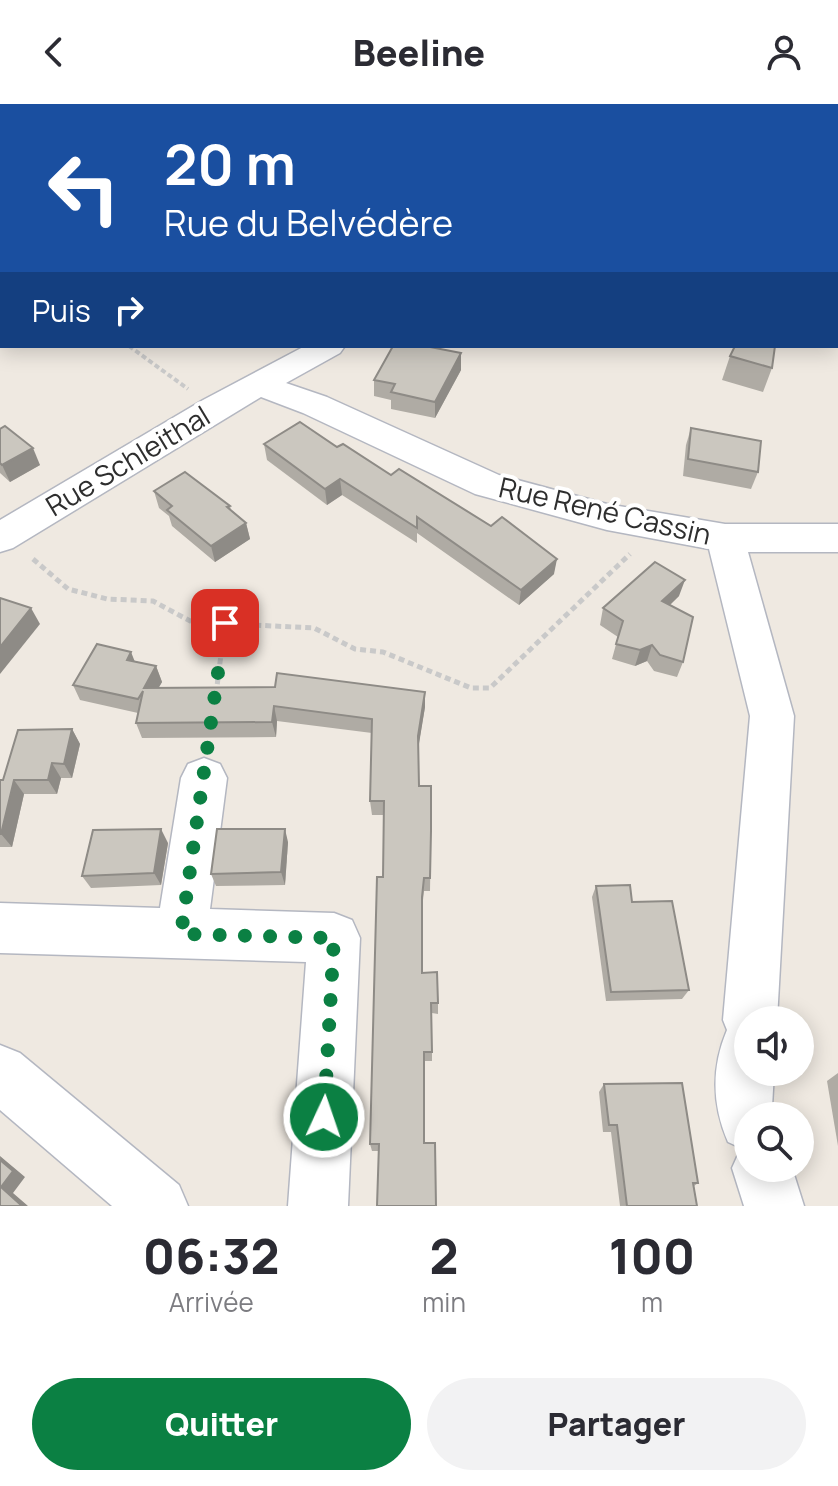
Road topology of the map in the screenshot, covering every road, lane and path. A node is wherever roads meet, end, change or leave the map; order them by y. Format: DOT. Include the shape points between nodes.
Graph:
graph roads {
  1 [pos="132,348"];
  2 [pos="325,348"];
  3 [pos="257,384"];
  4 [pos="215,408"];
  5 [pos="657,528"];
  6 [pos="2,537"];
  7 [pos="725,538"];
  8 [pos="838,538"];
  9 [pos="225,623"];
  10 [pos="215,701"];
  11 [pos="204,778"];
  12 [pos="0,928"];
  13 [pos="181,934"];
  14 [pos="751,1006"];
  15 [pos="0,1073"];
  16 [pos="766,1182"];
  17 [pos="158,1206"];
  18 [pos="318,1206"];
  19 [pos="774,1206"];
  1 -- 4 [label="path"];
  2 -- 3 [label="street, Rue Schleithal"];
  3 -- 4 [label="street, Rue Schleithal"];
  3 -- 5 [label="street, Rue René Cassin" via="488,485"];
  4 -- 6 [label="street, Rue Schleithal"];
  5 -- 7 [label="street, Rue René Cassin"];
  5 -- 9 [label="path" via="490,688 471,688 383,652 355,649 314,628"];
  6 -- 9 [label="path" via="68,589 107,599 153,601 192,622"];
  7 -- 8 [label="street"];
  7 -- 14 [label="street, Rue René Cassin" via="772,716"];
  9 -- 10 [label="path"];
  11 -- 13 [label="street"];
  12 -- 13 [label="street"];
  13 -- 18 [label="street" via="334,938"];
  15 -- 17 [label="street"];
  16 -- 19 [label="street"];
}
